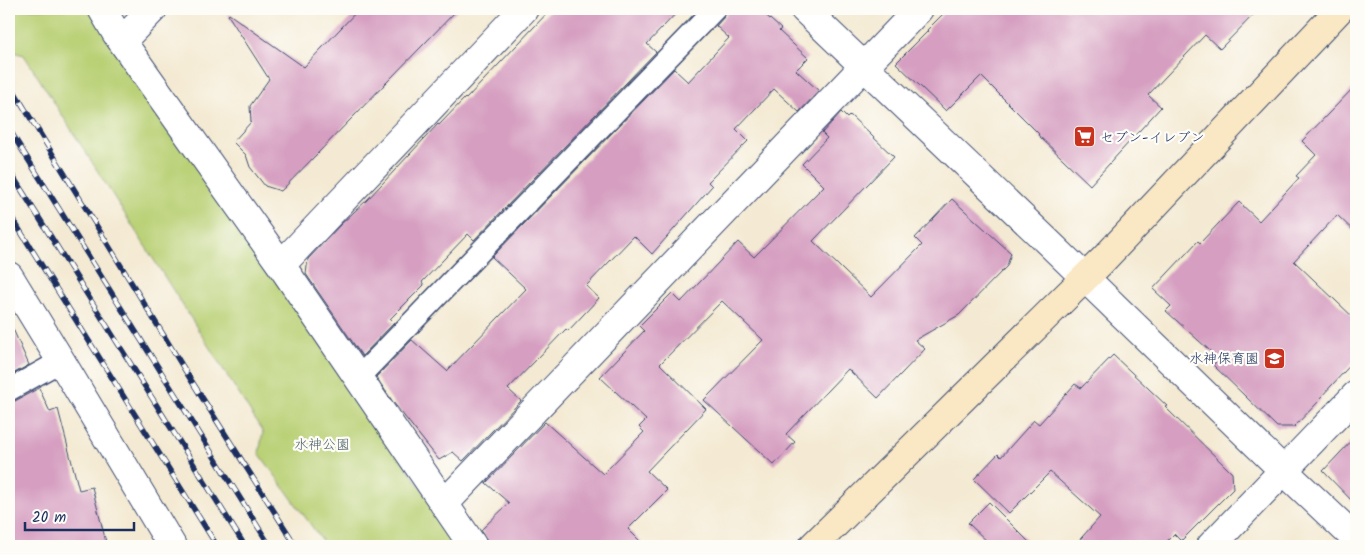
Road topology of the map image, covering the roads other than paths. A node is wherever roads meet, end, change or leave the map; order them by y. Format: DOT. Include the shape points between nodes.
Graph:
graph roads {
  1 [pos="102,9"];
  2 [pos="154,9"];
  3 [pos="524,9"];
  4 [pos="714,9"];
  5 [pos="804,9"];
  6 [pos="919,9"];
  7 [pos="1340,9"];
  8 [pos="122,41"];
  9 [pos="864,66"];
  10 [pos="281,265"];
  11 [pos="9,276"];
  12 [pos="1086,278"];
  13 [pos="61,361"];
  14 [pos="358,378"];
  15 [pos="9,390"];
  16 [pos="1356,395"];
  17 [pos="1284,471"];
  18 [pos="444,504"];
  19 [pos="1356,539"];
  20 [pos="172,546"];
  21 [pos="473,546"];
  22 [pos="813,546"];
  23 [pos="1211,546"];
  1 -- 8 [label="street"];
  2 -- 8 [label="street"];
  3 -- 10 [label="street"];
  4 -- 14 [label="lane"];
  5 -- 9 [label="street"];
  6 -- 9 [label="street"];
  7 -- 12 [label="street"];
  8 -- 10 [label="street"];
  9 -- 12 [label="street"];
  9 -- 18 [label="street"];
  10 -- 14 [label="street"];
  11 -- 13 [label="street"];
  12 -- 17 [label="street"];
  12 -- 22 [label="street"];
  13 -- 15 [label="lane"];
  13 -- 20 [label="street"];
  14 -- 18 [label="street"];
  16 -- 17 [label="street"];
  17 -- 19 [label="street"];
  17 -- 23 [label="street"];
  18 -- 21 [label="street"];
}
